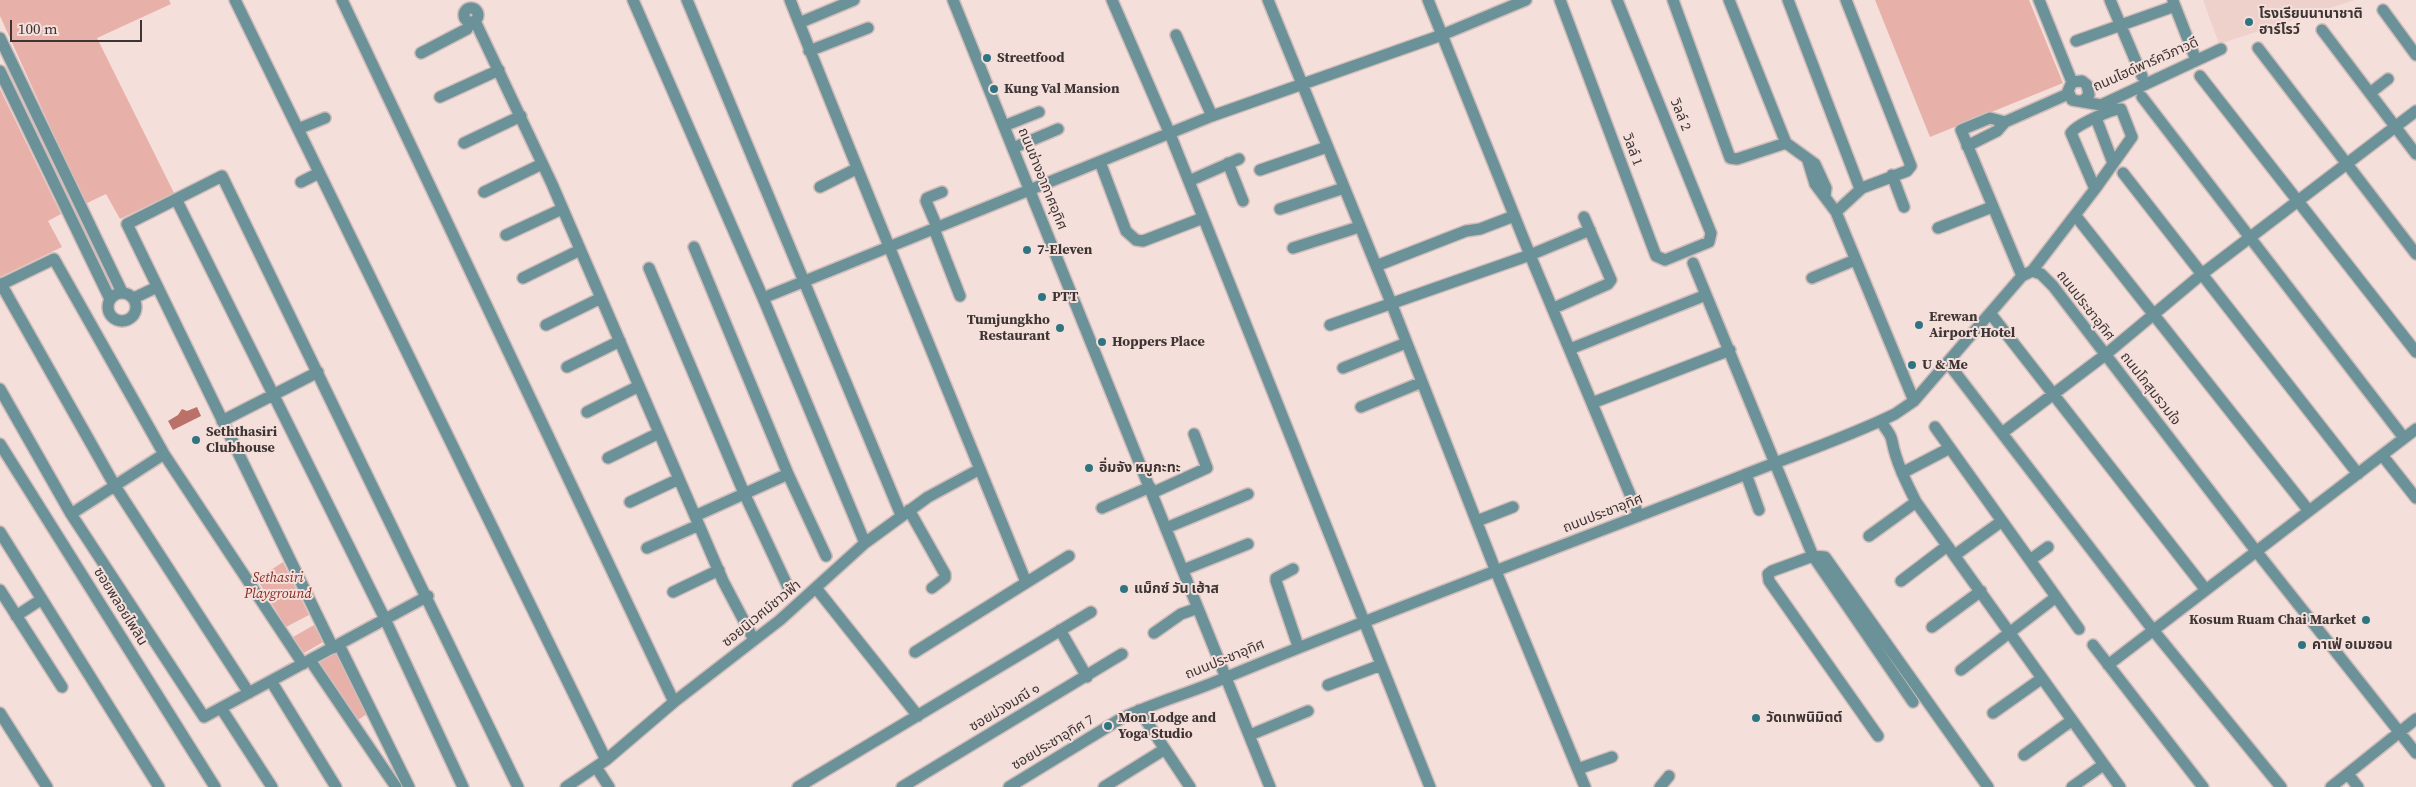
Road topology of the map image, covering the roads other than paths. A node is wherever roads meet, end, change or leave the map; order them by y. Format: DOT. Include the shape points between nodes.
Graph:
graph roads {
  1 [pos="235,0"];
  2 [pos="342,0"];
  3 [pos="633,0"];
  4 [pos="687,0"];
  5 [pos="790,0"];
  6 [pos="854,0"];
  7 [pos="953,0"];
  8 [pos="1112,0"];
  9 [pos="1268,0"];
  10 [pos="1428,0"];
  11 [pos="1526,0"];
  12 [pos="1560,0"];
  13 [pos="1617,0"];
  14 [pos="1673,0"];
  15 [pos="1728,0"];
  16 [pos="1788,0"];
  17 [pos="1846,0"];
  18 [pos="2039,0"];
  19 [pos="2110,0"];
  20 [pos="2174,3"];
  21 [pos="467,4"];
  22 [pos="1505,4"];
  23 [pos="2383,10"];
  24 [pos="472,22"];
  25 [pos="799,23"];
  26 [pos="2120,26"];
  27 [pos="868,28"];
  28 [pos="2322,30"];
  29 [pos="1176,35"];
  30 [pos="1442,35"];
  31 [pos="0,38"];
  32 [pos="2076,41"];
  33 [pos="2258,48"];
  34 [pos="2221,49"];
  35 [pos="809,51"];
  36 [pos="420,53"];
  37 [pos="2416,55"];
  38 [pos="2196,60"];
  39 [pos="499,70"];
  40 [pos="0,71"];
  41 [pos="2142,76"];
  42 [pos="2200,76"];
  43 [pos="2388,79"];
  44 [pos="1302,82"];
  45 [pos="2072,82"];
  46 [pos="22,84"];
  47 [pos="9,89"];
  48 [pos="2370,93"];
  49 [pos="2068,94"];
  50 [pos="440,98"];
  51 [pos="2142,98"];
  52 [pos="2084,100"];
  53 [pos="2416,111"];
  54 [pos="1039,112"];
  55 [pos="521,116"];
  56 [pos="1212,116"];
  57 [pos="325,118"];
  58 [pos="2096,118"];
  59 [pos="2005,122"];
  60 [pos="1004,126"];
  61 [pos="2395,126"];
  62 [pos="298,129"];
  63 [pos="1058,129"];
  64 [pos="1170,134"];
  65 [pos="464,143"];
  66 [pos="1786,143"];
  67 [pos="1327,146"];
  68 [pos="1967,146"];
  69 [pos="1013,148"];
  70 [pos="2416,154"];
  71 [pos="1100,162"];
  72 [pos="2113,163"];
  73 [pos="2347,163"];
  74 [pos="542,164"];
  75 [pos="856,169"];
  76 [pos="1260,170"];
  77 [pos="319,173"];
  78 [pos="2123,173"];
  79 [pos="1892,175"];
  80 [pos="1189,181"];
  81 [pos="301,182"];
  82 [pos="820,187"];
  83 [pos="1344,188"];
  84 [pos="1862,188"];
  85 [pos="1030,189"];
  86 [pos="2095,189"];
  87 [pos="484,192"];
  88 [pos="942,192"];
  89 [pos="176,199"];
  90 [pos="2299,200"];
  91 [pos="1243,201"];
  92 [pos="1904,207"];
  93 [pos="1992,207"];
  94 [pos="562,209"];
  95 [pos="1280,209"];
  96 [pos="1836,212"];
  97 [pos="2075,215"];
  98 [pos="1514,216"];
  99 [pos="1584,217"];
  100 [pos="1204,218"];
  101 [pos="90,226"];
  102 [pos="1359,226"];
  103 [pos="936,228"];
  104 [pos="1938,228"];
  105 [pos="1590,230"];
  106 [pos="77,232"];
  107 [pos="506,235"];
  108 [pos="2251,237"];
  109 [pos="1709,242"];
  110 [pos="890,246"];
  111 [pos="694,247"];
  112 [pos="1293,248"];
  113 [pos="580,250"];
  114 [pos="2416,254"];
  115 [pos="1530,255"];
  116 [pos="1855,260"];
  117 [pos="1693,263"];
  118 [pos="1376,266"];
  119 [pos="649,268"];
  120 [pos="2027,273"];
  121 [pos="2202,274"];
  122 [pos="523,278"];
  123 [pos="1812,278"];
  124 [pos="804,282"];
  125 [pos="1,284"];
  126 [pos="157,287"];
  127 [pos="122,292"];
  128 [pos="1706,295"];
  129 [pos="960,296"];
  130 [pos="134,298"];
  131 [pos="601,298"];
  132 [pos="764,298"];
  133 [pos="110,299"];
  134 [pos="1392,305"];
  135 [pos="1554,308"];
  136 [pos="109,313"];
  137 [pos="1990,313"];
  138 [pos="2154,316"];
  139 [pos="90,323"];
  140 [pos="546,325"];
  141 [pos="1330,326"];
  142 [pos="620,342"];
  143 [pos="1406,343"];
  144 [pos="1570,349"];
  145 [pos="1730,350"];
  146 [pos="2416,352"];
  147 [pos="2105,355"];
  148 [pos="1948,363"];
  149 [pos="567,367"];
  150 [pos="1343,368"];
  151 [pos="318,372"];
  152 [pos="1422,382"];
  153 [pos="639,386"];
  154 [pos="0,389"];
  155 [pos="2054,394"];
  156 [pos="273,395"];
  157 [pos="1914,401"];
  158 [pos="1592,403"];
  159 [pos="1361,407"];
  160 [pos="587,412"];
  161 [pos="222,421"];
  162 [pos="1883,424"];
  163 [pos="1935,427"];
  164 [pos="2416,429"];
  165 [pos="659,433"];
  166 [pos="2002,433"];
  167 [pos="1194,434"];
  168 [pos="2404,438"];
  169 [pos="0,444"];
  170 [pos="1950,448"];
  171 [pos="164,454"];
  172 [pos="2382,455"];
  173 [pos="608,458"];
  174 [pos="1776,462"];
  175 [pos="980,469"];
  176 [pos="1902,473"];
  177 [pos="788,474"];
  178 [pos="1746,474"];
  179 [pos="2358,474"];
  180 [pos="679,479"];
  181 [pos="115,486"];
  182 [pos="1151,490"];
  183 [pos="744,493"];
  184 [pos="1248,494"];
  185 [pos="2416,498"];
  186 [pos="630,502"];
  187 [pos="1916,502"];
  188 [pos="1512,507"];
  189 [pos="1102,508"];
  190 [pos="1759,510"];
  191 [pos="2309,511"];
  192 [pos="905,513"];
  193 [pos="71,514"];
  194 [pos="1639,516"];
  195 [pos="697,520"];
  196 [pos="1477,521"];
  197 [pos="2002,521"];
  198 [pos="1166,528"];
  199 [pos="0,532"];
  200 [pos="1869,536"];
  201 [pos="864,543"];
  202 [pos="1248,544"];
  203 [pos="1947,546"];
  204 [pos="2048,547"];
  205 [pos="647,548"];
  206 [pos="2256,552"];
  207 [pos="826,556"];
  208 [pos="1068,556"];
  209 [pos="1813,556"];
  210 [pos="1954,556"];
  211 [pos="2030,560"];
  212 [pos="1293,569"];
  213 [pos="1495,569"];
  214 [pos="719,570"];
  215 [pos="1183,570"];
  216 [pos="1901,581"];
  217 [pos="1026,582"];
  218 [pos="788,587"];
  219 [pos="816,588"];
  220 [pos="932,588"];
  221 [pos="0,590"];
  222 [pos="2206,590"];
  223 [pos="1981,591"];
  224 [pos="673,592"];
  225 [pos="428,596"];
  226 [pos="2056,597"];
  227 [pos="42,599"];
  228 [pos="1198,608"];
  229 [pos="1091,612"];
  230 [pos="16,616"];
  231 [pos="385,620"];
  232 [pos="1363,623"];
  233 [pos="1932,627"];
  234 [pos="2079,628"];
  235 [pos="1060,630"];
  236 [pos="2154,630"];
  237 [pos="2010,632"];
  238 [pos="1154,633"];
  239 [pos="754,640"];
  240 [pos="2092,645"];
  241 [pos="336,646"];
  242 [pos="1298,646"];
  243 [pos="915,652"];
  244 [pos="1122,654"];
  245 [pos="307,662"];
  246 [pos="1381,665"];
  247 [pos="2108,665"];
  248 [pos="1962,670"];
  249 [pos="1087,677"];
  250 [pos="1225,678"];
  251 [pos="2041,679"];
  252 [pos="271,681"];
  253 [pos="1328,685"];
  254 [pos="62,688"];
  255 [pos="249,693"];
  256 [pos="674,702"];
  257 [pos="1913,702"];
  258 [pos="221,708"];
  259 [pos="1139,710"];
  260 [pos="1308,711"];
  261 [pos="0,713"];
  262 [pos="1993,713"];
  263 [pos="918,716"];
  264 [pos="2416,719"];
  265 [pos="2071,721"];
  266 [pos="2400,732"];
  267 [pos="1250,735"];
  268 [pos="1878,736"];
  269 [pos="1164,749"];
  270 [pos="2416,752"];
  271 [pos="2024,755"];
  272 [pos="1612,756"];
  273 [pos="606,760"];
  274 [pos="2103,765"];
  275 [pos="596,767"];
  276 [pos="1578,770"];
  277 [pos="2348,774"];
  278 [pos="1669,776"];
  279 [pos="47,787"];
  280 [pos="159,787"];
  281 [pos="215,787"];
  282 [pos="272,787"];
  283 [pos="336,787"];
  284 [pos="396,787"];
  285 [pos="409,787"];
  286 [pos="463,787"];
  287 [pos="518,787"];
  288 [pos="566,787"];
  289 [pos="609,787"];
  290 [pos="798,787"];
  291 [pos="902,787"];
  292 [pos="1009,787"];
  293 [pos="1104,787"];
  294 [pos="1190,787"];
  295 [pos="1270,787"];
  296 [pos="1430,787"];
  297 [pos="1585,787"];
  298 [pos="1660,787"];
  299 [pos="1988,787"];
  300 [pos="2072,787"];
  301 [pos="2120,787"];
  302 [pos="2203,787"];
  303 [pos="2281,787"];
  304 [pos="2331,787"];
  305 [pos="2358,787"];
  1 -- 62 [label="street"];
  2 -- 256 [label="street"];
  3 -- 132 [label="street"];
  4 -- 124 [label="street"];
  5 -- 25 [label="street"];
  6 -- 25 [label="street"];
  7 -- 60 [label="street, ถนนช่างอากาศอุทิศ"];
  8 -- 64 [label="street"];
  9 -- 44 [label="street"];
  10 -- 30 [label="street"];
  11 -- 22 [label="street"];
  12 -- 109 [label="street, วิลล์ 1" via="1656,256 1665,260"];
  13 -- 109 [label="street, วิลล์ 2" via="1711,233"];
  14 -- 66 [label="street" via="1730,158 1737,159"];
  15 -- 66 [label="street"];
  16 -- 84 [label="street"];
  17 -- 79 [label="street" via="1911,166 1908,171"];
  18 -- 45 [label="street, ถนนไฮด์พาร์ควิภาวดี"];
  19 -- 26 [label="street"];
  20 -- 26 [label="street"];
  20 -- 38 [label="street"];
  21 -- 24 [label="street" via="476,10 478,18"];
  22 -- 30 [label="street"];
  23 -- 37 [label="street"];
  24 -- 36 [label="street" via="467,29"];
  24 -- 39 [label="street"];
  25 -- 35 [label="street"];
  26 -- 32 [label="street"];
  26 -- 41 [label="street"];
  27 -- 35 [label="street"];
  28 -- 48 [label="street"];
  29 -- 56 [label="street"];
  30 -- 44 [label="street"];
  30 -- 98 [label="street"];
  31 -- 46 [label="street"];
  33 -- 73 [label="street"];
  34 -- 38 [label="street, ถนนไฮด์พาร์ควิภาวดี"];
  35 -- 75 [label="street"];
  38 -- 52 [label="street, ถนนไฮด์พาร์ควิภาวดี" via="2101,105"];
  39 -- 50 [label="street"];
  39 -- 55 [label="street"];
  40 -- 47 [label="street"];
  42 -- 90 [label="street"];
  43 -- 48 [label="street"];
  44 -- 56 [label="street"];
  44 -- 67 [label="street"];
  45 -- 49 [label="street, ถนนไฮด์พาร์ควิภาวดี"];
  45 -- 52 [label="street, ถนนไฮด์พาร์ควิภาวดี" via="2079,80 2087,85 2088,95"];
  46 -- 47 [label="street"];
  46 -- 101 [label="street"];
  47 -- 106 [label="street"];
  48 -- 61 [label="street"];
  49 -- 52 [label="street, ถนนไฮด์พาร์ควิภาวดี" via="2075,101"];
  49 -- 59 [label="street"];
  51 -- 108 [label="street"];
  53 -- 61 [label="street, ถนนโกสุมรวมใจ"];
  54 -- 60 [label="street"];
  55 -- 65 [label="street"];
  55 -- 74 [label="street"];
  56 -- 64 [label="street"];
  57 -- 62 [label="street"];
  58 -- 72 [label="street"];
  58 -- 72 [label="street" via="2117,109 2124,112 2132,137"];
  58 -- 86 [label="street" via="2071,133"];
  59 -- 68 [label="street" via="1997,131"];
  59 -- 68 [label="street" via="1990,118 1961,130"];
  60 -- 69 [label="street, ถนนช่างอากาศอุทิศ"];
  61 -- 70 [label="street"];
  61 -- 73 [label="street, ถนนโกสุมรวมใจ"];
  62 -- 77 [label="street"];
  63 -- 69 [label="street"];
  64 -- 71 [label="street"];
  64 -- 80 [label="street"];
  66 -- 96 [label="street" via="1814,164 1826,189 1825,196"];
  67 -- 76 [label="street"];
  67 -- 83 [label="street"];
  68 -- 93 [label="street"];
  69 -- 85 [label="street, ถนนช่างอากาศอุทิศ"];
  71 -- 85 [label="street"];
  71 -- 100 [label="street" via="1126,230 1136,240"];
  72 -- 86 [label="street"];
  73 -- 90 [label="street, ถนนโกสุมรวมใจ"];
  73 -- 114 [label="street"];
  74 -- 87 [label="street"];
  74 -- 94 [label="street"];
  75 -- 82 [label="street"];
  75 -- 110 [label="street"];
  77 -- 81 [label="street"];
  77 -- 273 [label="street"];
  78 -- 121 [label="street"];
  79 -- 84 [label="street"];
  79 -- 92 [label="street"];
  80 -- 91 [label="street" via="1234,161"];
  80 -- 100 [label="street"];
  83 -- 95 [label="street"];
  83 -- 102 [label="street"];
  84 -- 96 [label="street"];
  85 -- 103 [label="street"];
  85 -- 182 [label="street, ถนนช่างอากาศอุทิศ"];
  86 -- 97 [label="street"];
  88 -- 103 [label="street" via="926,201"];
  89 -- 126 [label="street" via="127,224"];
  89 -- 151 [label="street" via="222,176"];
  89 -- 156 [label="street"];
  90 -- 108 [label="street, ถนนโกสุมรวมใจ"];
  90 -- 146 [label="street"];
  93 -- 104 [label="street"];
  93 -- 120 [label="street"];
  94 -- 107 [label="street"];
  94 -- 113 [label="street"];
  96 -- 116 [label="street"];
  97 -- 120 [label="street"];
  97 -- 138 [label="street"];
  98 -- 115 [label="street"];
  98 -- 118 [label="street"];
  99 -- 105 [label="street"];
  100 -- 232 [label="street"];
  101 -- 106 [label="street"];
  101 -- 127 [label="street"];
  102 -- 112 [label="street"];
  102 -- 118 [label="street"];
  103 -- 110 [label="street"];
  103 -- 129 [label="street"];
  105 -- 115 [label="street"];
  105 -- 135 [label="street" via="1611,280"];
  106 -- 133 [label="street"];
  108 -- 121 [label="street, ถนนโกสุมรวมใจ"];
  108 -- 168 [label="street"];
  110 -- 124 [label="street"];
  110 -- 175 [label="street"];
  111 -- 177 [label="street"];
  113 -- 122 [label="street"];
  113 -- 131 [label="street"];
  115 -- 134 [label="street"];
  115 -- 135 [label="street"];
  116 -- 123 [label="street"];
  116 -- 157 [label="street"];
  117 -- 128 [label="street"];
  118 -- 134 [label="street"];
  119 -- 183 [label="street"];
  120 -- 137 [label="street, ถนนประชาอุทิศ"];
  120 -- 147 [label="street, ถนนประชาอุทิศ" via="2041,274 2053,286"];
  121 -- 138 [label="street, ถนนโกสุมรวมใจ"];
  121 -- 179 [label="street"];
  124 -- 132 [label="street"];
  124 -- 192 [label="street"];
  125 -- 139 [label="street" via="54,259"];
  125 -- 181 [label="street"];
  126 -- 130 [label="street"];
  126 -- 161 [label="street"];
  127 -- 130 [label="street"];
  127 -- 133 [label="street"];
  128 -- 144 [label="street"];
  128 -- 145 [label="street"];
  130 -- 136 [label="street" via="135,312 130,319 116,320"];
  131 -- 140 [label="street"];
  131 -- 142 [label="street"];
  132 -- 201 [label="street"];
  133 -- 136 [label="street"];
  134 -- 141 [label="street"];
  134 -- 143 [label="street"];
  135 -- 144 [label="street"];
  136 -- 139 [label="street"];
  137 -- 148 [label="street, ถนนประชาอุทิศ"];
  137 -- 155 [label="street"];
  138 -- 147 [label="street, ถนนโกสุมรวมใจ"];
  138 -- 191 [label="street"];
  139 -- 171 [label="street"];
  142 -- 149 [label="street"];
  142 -- 153 [label="street"];
  143 -- 150 [label="street"];
  143 -- 152 [label="street"];
  144 -- 158 [label="street"];
  145 -- 158 [label="street"];
  145 -- 174 [label="street"];
  147 -- 155 [label="street"];
  147 -- 206 [label="street, ถนนโกสุมรวมใจ"];
  148 -- 157 [label="street, ถนนประชาอุทิศ"];
  148 -- 166 [label="street"];
  151 -- 156 [label="street"];
  151 -- 225 [label="street"];
  152 -- 159 [label="street"];
  152 -- 196 [label="street"];
  153 -- 160 [label="street"];
  153 -- 165 [label="street"];
  154 -- 193 [label="street"];
  155 -- 166 [label="street"];
  155 -- 222 [label="street"];
  156 -- 161 [label="street"];
  156 -- 231 [label="street"];
  157 -- 162 [label="street, ถนนประชาอุทิศ"];
  158 -- 194 [label="street"];
  161 -- 241 [label="street"];
  162 -- 174 [label="street, ถนนประชาอุทิศ"];
  162 -- 176 [label="street" via="1887,444 1892,447"];
  163 -- 170 [label="street"];
  164 -- 168 [label="street"];
  165 -- 173 [label="street"];
  165 -- 180 [label="street"];
  166 -- 236 [label="street"];
  167 -- 182 [label="street" via="1207,468"];
  168 -- 172 [label="street"];
  169 -- 281 [label="street, ซอยพลอยไพลิน"];
  170 -- 176 [label="street"];
  170 -- 197 [label="street"];
  171 -- 181 [label="street"];
  171 -- 245 [label="street"];
  172 -- 179 [label="street"];
  172 -- 185 [label="street"];
  174 -- 178 [label="street, ถนนประชาอุทิศ"];
  174 -- 209 [label="street"];
  175 -- 192 [label="street, ซอยนิเวศม์ชาวฟ้า"];
  175 -- 217 [label="street"];
  176 -- 187 [label="street"];
  177 -- 183 [label="street"];
  177 -- 207 [label="street"];
  178 -- 190 [label="street"];
  178 -- 194 [label="street, ถนนประชาอุทิศ"];
  179 -- 191 [label="street"];
  180 -- 186 [label="street"];
  180 -- 195 [label="street"];
  181 -- 193 [label="street"];
  181 -- 255 [label="street"];
  182 -- 189 [label="street"];
  182 -- 198 [label="street, ถนนช่างอากาศอุทิศ"];
  183 -- 195 [label="street"];
  183 -- 218 [label="street"];
  184 -- 198 [label="street"];
  187 -- 200 [label="street"];
  187 -- 203 [label="street"];
  188 -- 196 [label="street"];
  191 -- 206 [label="street"];
  192 -- 201 [label="street, ซอยนิเวศม์ชาวฟ้า"];
  192 -- 220 [label="street" via="945,574 945,578"];
  193 -- 258 [label="street" via="204,718"];
  194 -- 213 [label="street, ถนนประชาอุทิศ"];
  195 -- 205 [label="street"];
  195 -- 214 [label="street"];
  196 -- 213 [label="street"];
  197 -- 210 [label="street"];
  197 -- 211 [label="street"];
  198 -- 215 [label="street, ถนนช่างอากาศอุทิศ"];
  199 -- 227 [label="street"];
  201 -- 219 [label="street, ซอยนิเวศม์ชาวฟ้า"];
  202 -- 215 [label="street"];
  203 -- 210 [label="street"];
  203 -- 216 [label="street"];
  204 -- 211 [label="street"];
  206 -- 222 [label="street"];
  206 -- 266 [label="street, ถนนโกสุมรวมใจ"];
  208 -- 217 [label="street"];
  209 -- 257 [label="street"];
  209 -- 268 [label="street" via="1772,571 1768,577"];
  209 -- 299 [label="street" via="1825,557 1830,563"];
  210 -- 223 [label="street"];
  211 -- 226 [label="street"];
  212 -- 242 [label="street" via="1276,581"];
  213 -- 232 [label="street, ถนนประชาอุทิศ"];
  213 -- 276 [label="street"];
  214 -- 224 [label="street"];
  214 -- 239 [label="street"];
  215 -- 228 [label="street, ถนนช่างอากาศอุทิศ"];
  217 -- 243 [label="street"];
  219 -- 239 [label="street, ซอยนิเวศม์ชาวฟ้า"];
  219 -- 263 [label="street"];
  221 -- 230 [label="street"];
  222 -- 236 [label="street"];
  223 -- 233 [label="street"];
  223 -- 237 [label="street"];
  225 -- 231 [label="street"];
  225 -- 287 [label="street"];
  226 -- 234 [label="street"];
  226 -- 237 [label="street"];
  227 -- 230 [label="street"];
  227 -- 280 [label="street"];
  228 -- 238 [label="street" via="1181,614"];
  228 -- 250 [label="street, ถนนช่างอากาศอุทิศ"];
  229 -- 235 [label="street"];
  230 -- 254 [label="street"];
  231 -- 241 [label="street"];
  231 -- 286 [label="street"];
  232 -- 242 [label="street, ถนนประชาอุทิศ"];
  232 -- 246 [label="street"];
  235 -- 249 [label="street"];
  235 -- 263 [label="street"];
  236 -- 247 [label="street"];
  236 -- 303 [label="street"];
  237 -- 248 [label="street"];
  237 -- 251 [label="street"];
  239 -- 256 [label="street, ซอยนิเวศม์ชาวฟ้า"];
  240 -- 247 [label="street"];
  241 -- 245 [label="street"];
  241 -- 285 [label="street"];
  242 -- 250 [label="street, ถนนประชาอุทิศ"];
  244 -- 249 [label="street, ซอยม่วงมณี ๑"];
  245 -- 252 [label="street"];
  245 -- 284 [label="street"];
  246 -- 253 [label="street"];
  246 -- 296 [label="street"];
  247 -- 302 [label="street"];
  249 -- 291 [label="street, ซอยม่วงมณี ๑"];
  250 -- 259 [label="street, ถนนประชาอุทิศ"];
  250 -- 267 [label="street, ถนนช่างอากาศอุทิศ"];
  251 -- 262 [label="street"];
  251 -- 265 [label="street"];
  252 -- 255 [label="street"];
  252 -- 283 [label="street"];
  255 -- 258 [label="street"];
  256 -- 273 [label="street, ซอยนิเวศม์ชาวฟ้า"];
  258 -- 282 [label="street"];
  259 -- 269 [label="street"];
  259 -- 292 [label="street, ซอยประชาอุทิศ 7"];
  260 -- 267 [label="street"];
  261 -- 279 [label="street"];
  263 -- 290 [label="street"];
  264 -- 266 [label="street"];
  265 -- 271 [label="street"];
  265 -- 274 [label="street"];
  266 -- 270 [label="street, ถนนโกสุมรวมใจ"];
  266 -- 277 [label="street"];
  267 -- 295 [label="street, ถนนช่างอากาศอุทิศ"];
  269 -- 293 [label="street"];
  269 -- 294 [label="street"];
  272 -- 276 [label="street"];
  273 -- 275 [label="street, ซอยนิเวศม์ชาวฟ้า"];
  274 -- 300 [label="street"];
  274 -- 301 [label="street"];
  275 -- 288 [label="street, ซอยนิเวศม์ชาวฟ้า"];
  275 -- 289 [label="street"];
  276 -- 297 [label="street"];
  277 -- 304 [label="street"];
  277 -- 305 [label="street"];
  278 -- 298 [label="street"];
}
